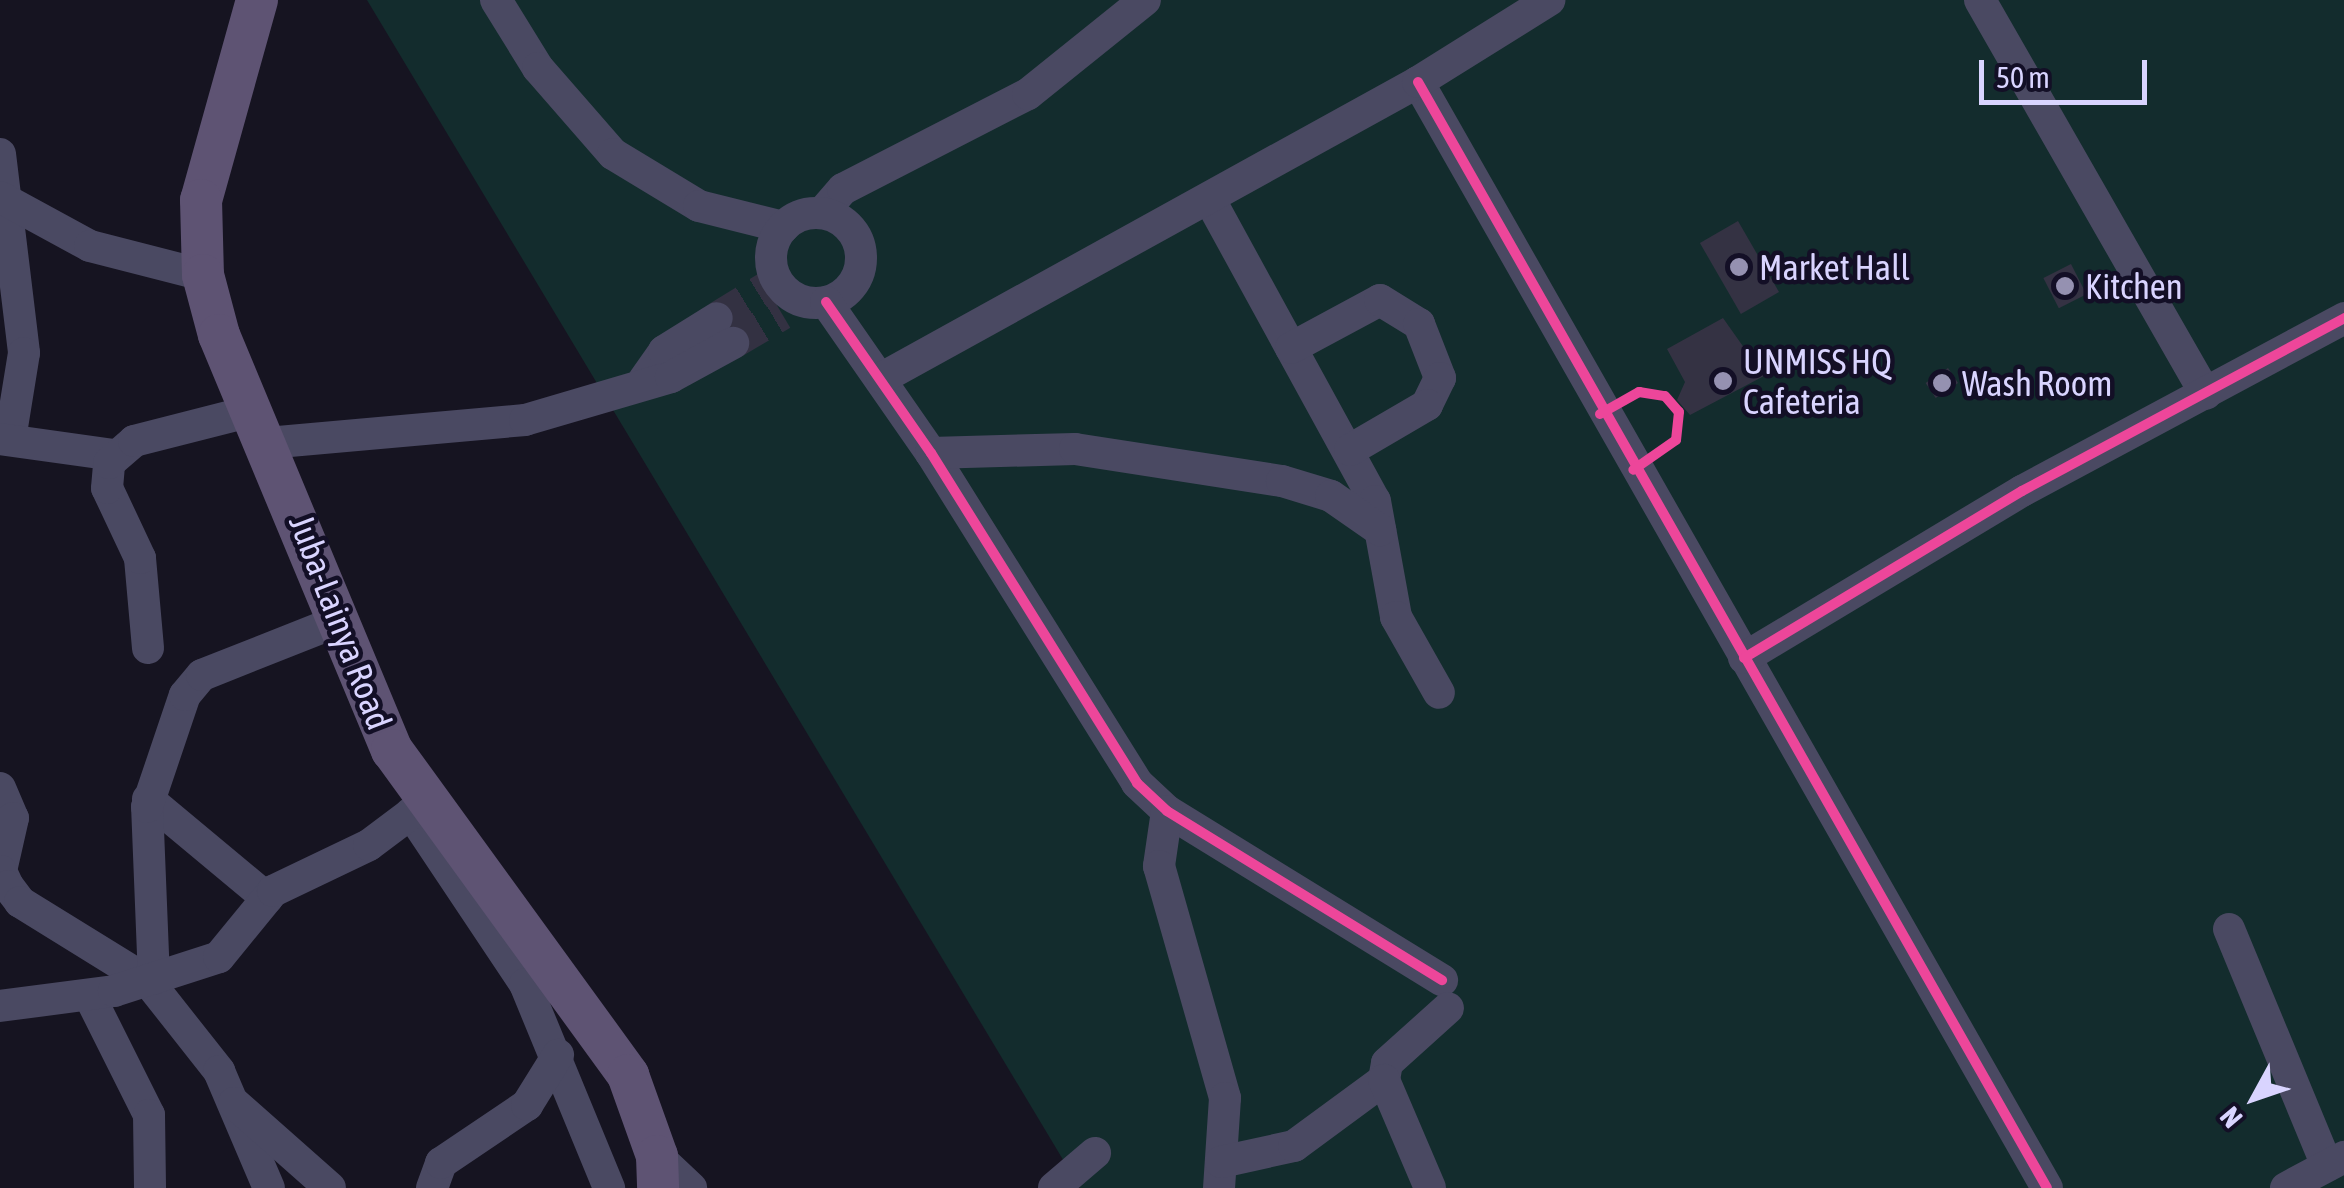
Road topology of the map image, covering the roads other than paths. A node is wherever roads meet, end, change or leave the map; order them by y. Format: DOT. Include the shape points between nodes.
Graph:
graph roads {
  1 [pos="256,0"];
  2 [pos="496,0"];
  3 [pos="1145,0"];
  4 [pos="1548,0"];
  5 [pos="1980,0"];
  6 [pos="1418,82"];
  7 [pos="0,154"];
  8 [pos="4,200"];
  9 [pos="1210,200"];
  10 [pos="822,214"];
  11 [pos="783,227"];
  12 [pos="204,275"];
  13 [pos="820,302"];
  14 [pos="2344,318"];
  15 [pos="725,330"];
  16 [pos="1292,348"];
  17 [pos="882,378"];
  18 [pos="2206,394"];
  19 [pos="260,427"];
  20 [pos="5,439"];
  21 [pos="1350,450"];
  22 [pos="932,453"];
  23 [pos="114,454"];
  24 [pos="1380,530"];
  25 [pos="341,620"];
  26 [pos="148,648"];
  27 [pos="1744,658"];
  28 [pos="1438,694"];
  29 [pos="0,788"];
  30 [pos="148,800"];
  31 [pos="418,808"];
  32 [pos="1168,810"];
  33 [pos="267,898"];
  34 [pos="2230,928"];
  35 [pos="151,980"];
  36 [pos="89,995"];
  37 [pos="0,1006"];
  38 [pos="558,1055"];
  39 [pos="1384,1080"];
  40 [pos="234,1104"];
  41 [pos="1095,1153"];
  42 [pos="2336,1161"];
  43 [pos="658,1172"];
  44 [pos="1220,1175"];
  45 [pos="150,1188"];
  46 [pos="269,1188"];
  47 [pos="330,1188"];
  48 [pos="432,1188"];
  49 [pos="609,1188"];
  50 [pos="691,1188"];
  51 [pos="1054,1188"];
  52 [pos="1430,1188"];
  53 [pos="2047,1188"];
  54 [pos="2286,1188"];
  1 -- 12 [label="main road, Juba-Lainya Road" via="205,182"];
  2 -- 11 [label="street" via="538,68 624,163 698,206"];
  3 -- 10 [label="street" via="1028,94 842,189"];
  4 -- 6 [label="street"];
  5 -- 18 [label="street"];
  6 -- 9 [label="street"];
  6 -- 27 [label="street"];
  7 -- 8 [label="street"];
  8 -- 12 [label="street" via="90,246"];
  8 -- 20 [label="street" via="24,354"];
  9 -- 16 [label="street"];
  9 -- 17 [label="street"];
  10 -- 11 [label="street"];
  10 -- 13 [label="street" via="849,228 862,255 851,288"];
  11 -- 13 [label="street" via="772,253 774,292"];
  12 -- 19 [label="main road, Juba-Lainya Road"];
  13 -- 17 [label="street"];
  14 -- 18 [label="street"];
  15 -- 19 [label="street" via="671,377 525,420"];
  16 -- 21 [label="street"];
  16 -- 21 [label="street" via="1380,300 1419,324 1440,378 1427,405"];
  17 -- 22 [label="street"];
  18 -- 27 [label="street" via="2022,491"];
  19 -- 23 [label="street" via="160,432"];
  19 -- 25 [label="main road, Juba-Lainya Road"];
  20 -- 23 [label="street"];
  21 -- 24 [label="street"];
  22 -- 24 [label="street" via="1075,449 1282,481 1332,496"];
  22 -- 32 [label="street" via="1105,741"];
  23 -- 26 [label="street" via="107,488 138,551"];
  24 -- 28 [label="street" via="1396,617"];
  25 -- 30 [label="street" via="192,683"];
  25 -- 31 [label="main road, Juba-Lainya Road"];
  27 -- 53 [label="street"];
  29 -- 35 [label="street" via="12,818 1,871 20,902"];
  30 -- 33 [label="street"];
  30 -- 35 [label="street"];
  31 -- 33 [label="street" via="369,846"];
  31 -- 38 [label="street" via="525,984"];
  31 -- 43 [label="main road, Juba-Lainya Road" via="628,1075"];
  32 -- 39 [label="street" via="1445,994 1387,1063"];
  32 -- 44 [label="street" via="1159,866 1225,1098"];
  33 -- 35 [label="street" via="219,957"];
  34 -- 42 [label="street"];
  35 -- 36 [label="street"];
  35 -- 40 [label="street"];
  36 -- 37 [label="street"];
  36 -- 45 [label="street" via="149,1115"];
  38 -- 48 [label="street" via="528,1105 442,1163"];
  38 -- 49 [label="street"];
  39 -- 44 [label="street" via="1294,1146"];
  39 -- 52 [label="street"];
  40 -- 46 [label="street" via="244,1143"];
  40 -- 47 [label="street"];
  41 -- 51 [label="street"];
  42 -- 54 [label="street"];
  43 -- 50 [label="street"];
}
